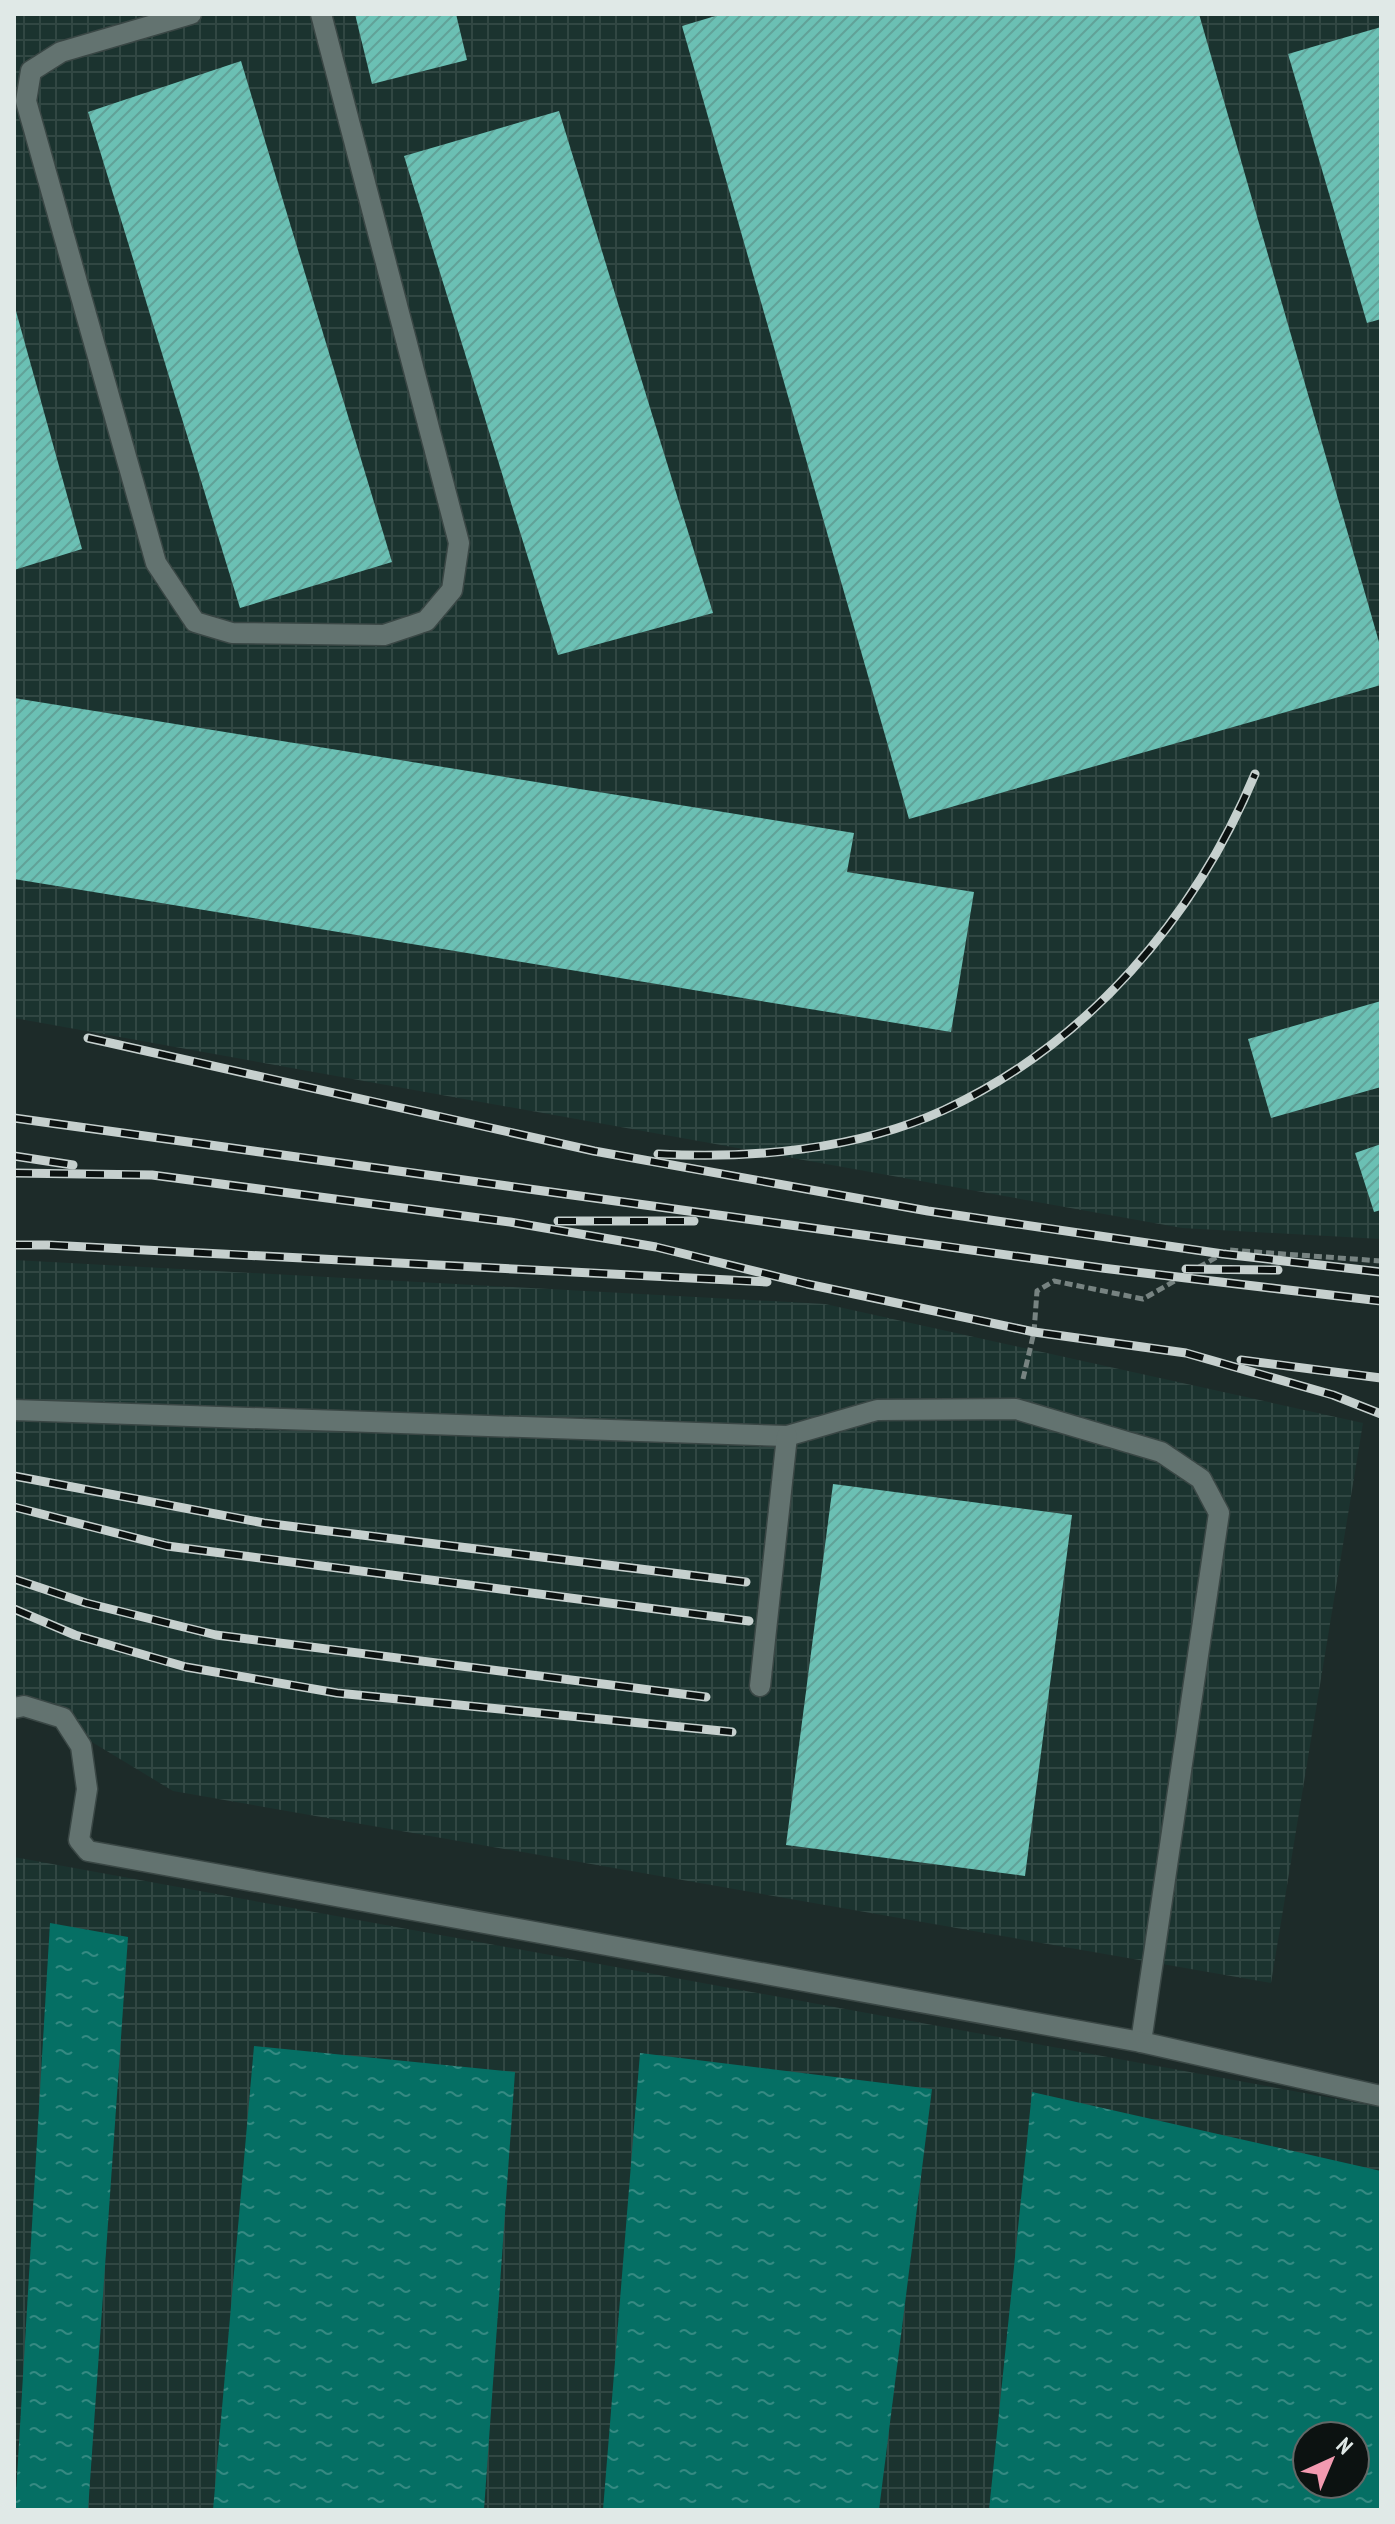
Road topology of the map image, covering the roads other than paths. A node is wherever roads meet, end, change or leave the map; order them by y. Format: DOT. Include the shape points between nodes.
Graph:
graph roads {
  1 [pos="191,14"];
  2 [pos="321,14"];
  3 [pos="14,1410"];
  4 [pos="787,1436"];
  5 [pos="760,1686"];
  6 [pos="14,1708"];
  7 [pos="1141,2042"];
  8 [pos="1381,2096"];
  1 -- 2 [label="lane" via="61,52 31,71 26,101 156,563 195,622 232,633 384,635 426,621 452,590 459,543"];
  3 -- 4 [label="lane"];
  4 -- 5 [label="lane"];
  4 -- 7 [label="lane" via="877,1410 1016,1409 1161,1452 1201,1479 1219,1513"];
  6 -- 7 [label="lane" via="63,1718 81,1746 87,1789 79,1840 88,1851"];
  7 -- 8 [label="lane"];
}
